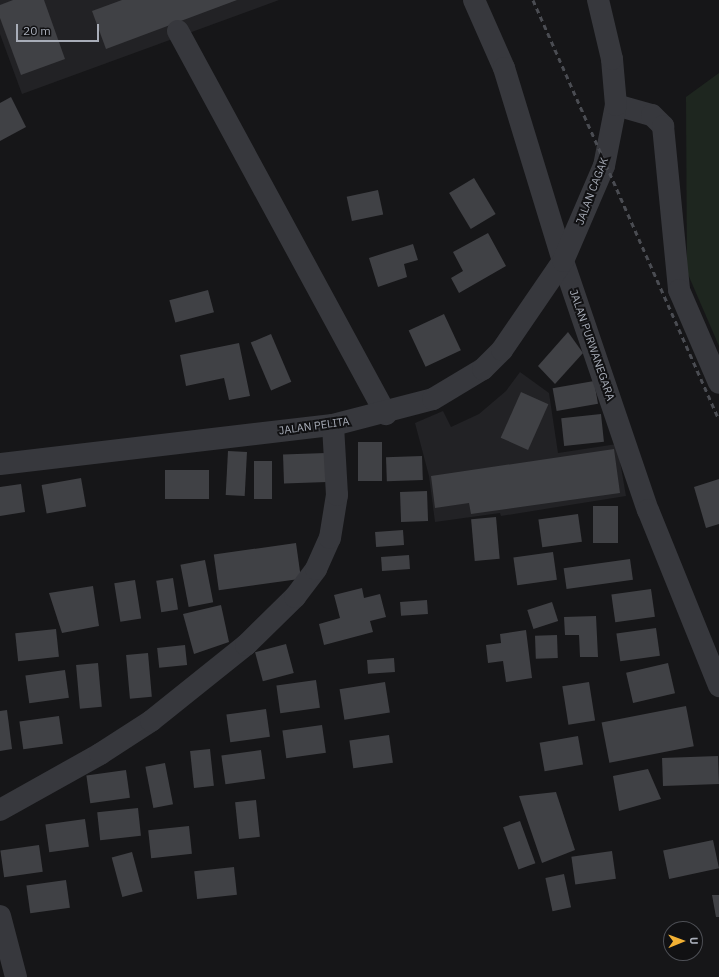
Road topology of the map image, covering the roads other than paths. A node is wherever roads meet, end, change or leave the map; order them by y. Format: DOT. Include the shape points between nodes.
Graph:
graph roads {
  1 [pos="474,0"];
  2 [pos="598,0"];
  3 [pos="178,31"];
  4 [pos="616,105"];
  5 [pos="563,261"];
  6 [pos="719,382"];
  7 [pos="386,414"];
  8 [pos="333,424"];
  9 [pos="0,464"];
  10 [pos="719,686"];
  11 [pos="0,810"];
  12 [pos="0,916"];
  13 [pos="16,977"];
  1 -- 5 [label="street, JALAN PURWANEGARA" via="504,68"];
  2 -- 4 [label="street, JALAN CAGAK" via="612,59"];
  3 -- 7 [label="street"];
  4 -- 5 [label="street, JALAN CAGAK" via="604,166"];
  4 -- 6 [label="street" via="652,115 663,126 675,264 687,314"];
  5 -- 7 [label="street, JALAN PELITA" via="502,350 483,369 433,399"];
  5 -- 10 [label="street, JALAN PURWANEGARA" via="648,510"];
  7 -- 8 [label="street, JALAN PELITA"];
  8 -- 9 [label="street, JALAN PELITA"];
  8 -- 11 [label="street" via="337,495 330,538 316,569 294,597 246,645 151,721 100,754"];
  12 -- 13 [label="street"];
}
